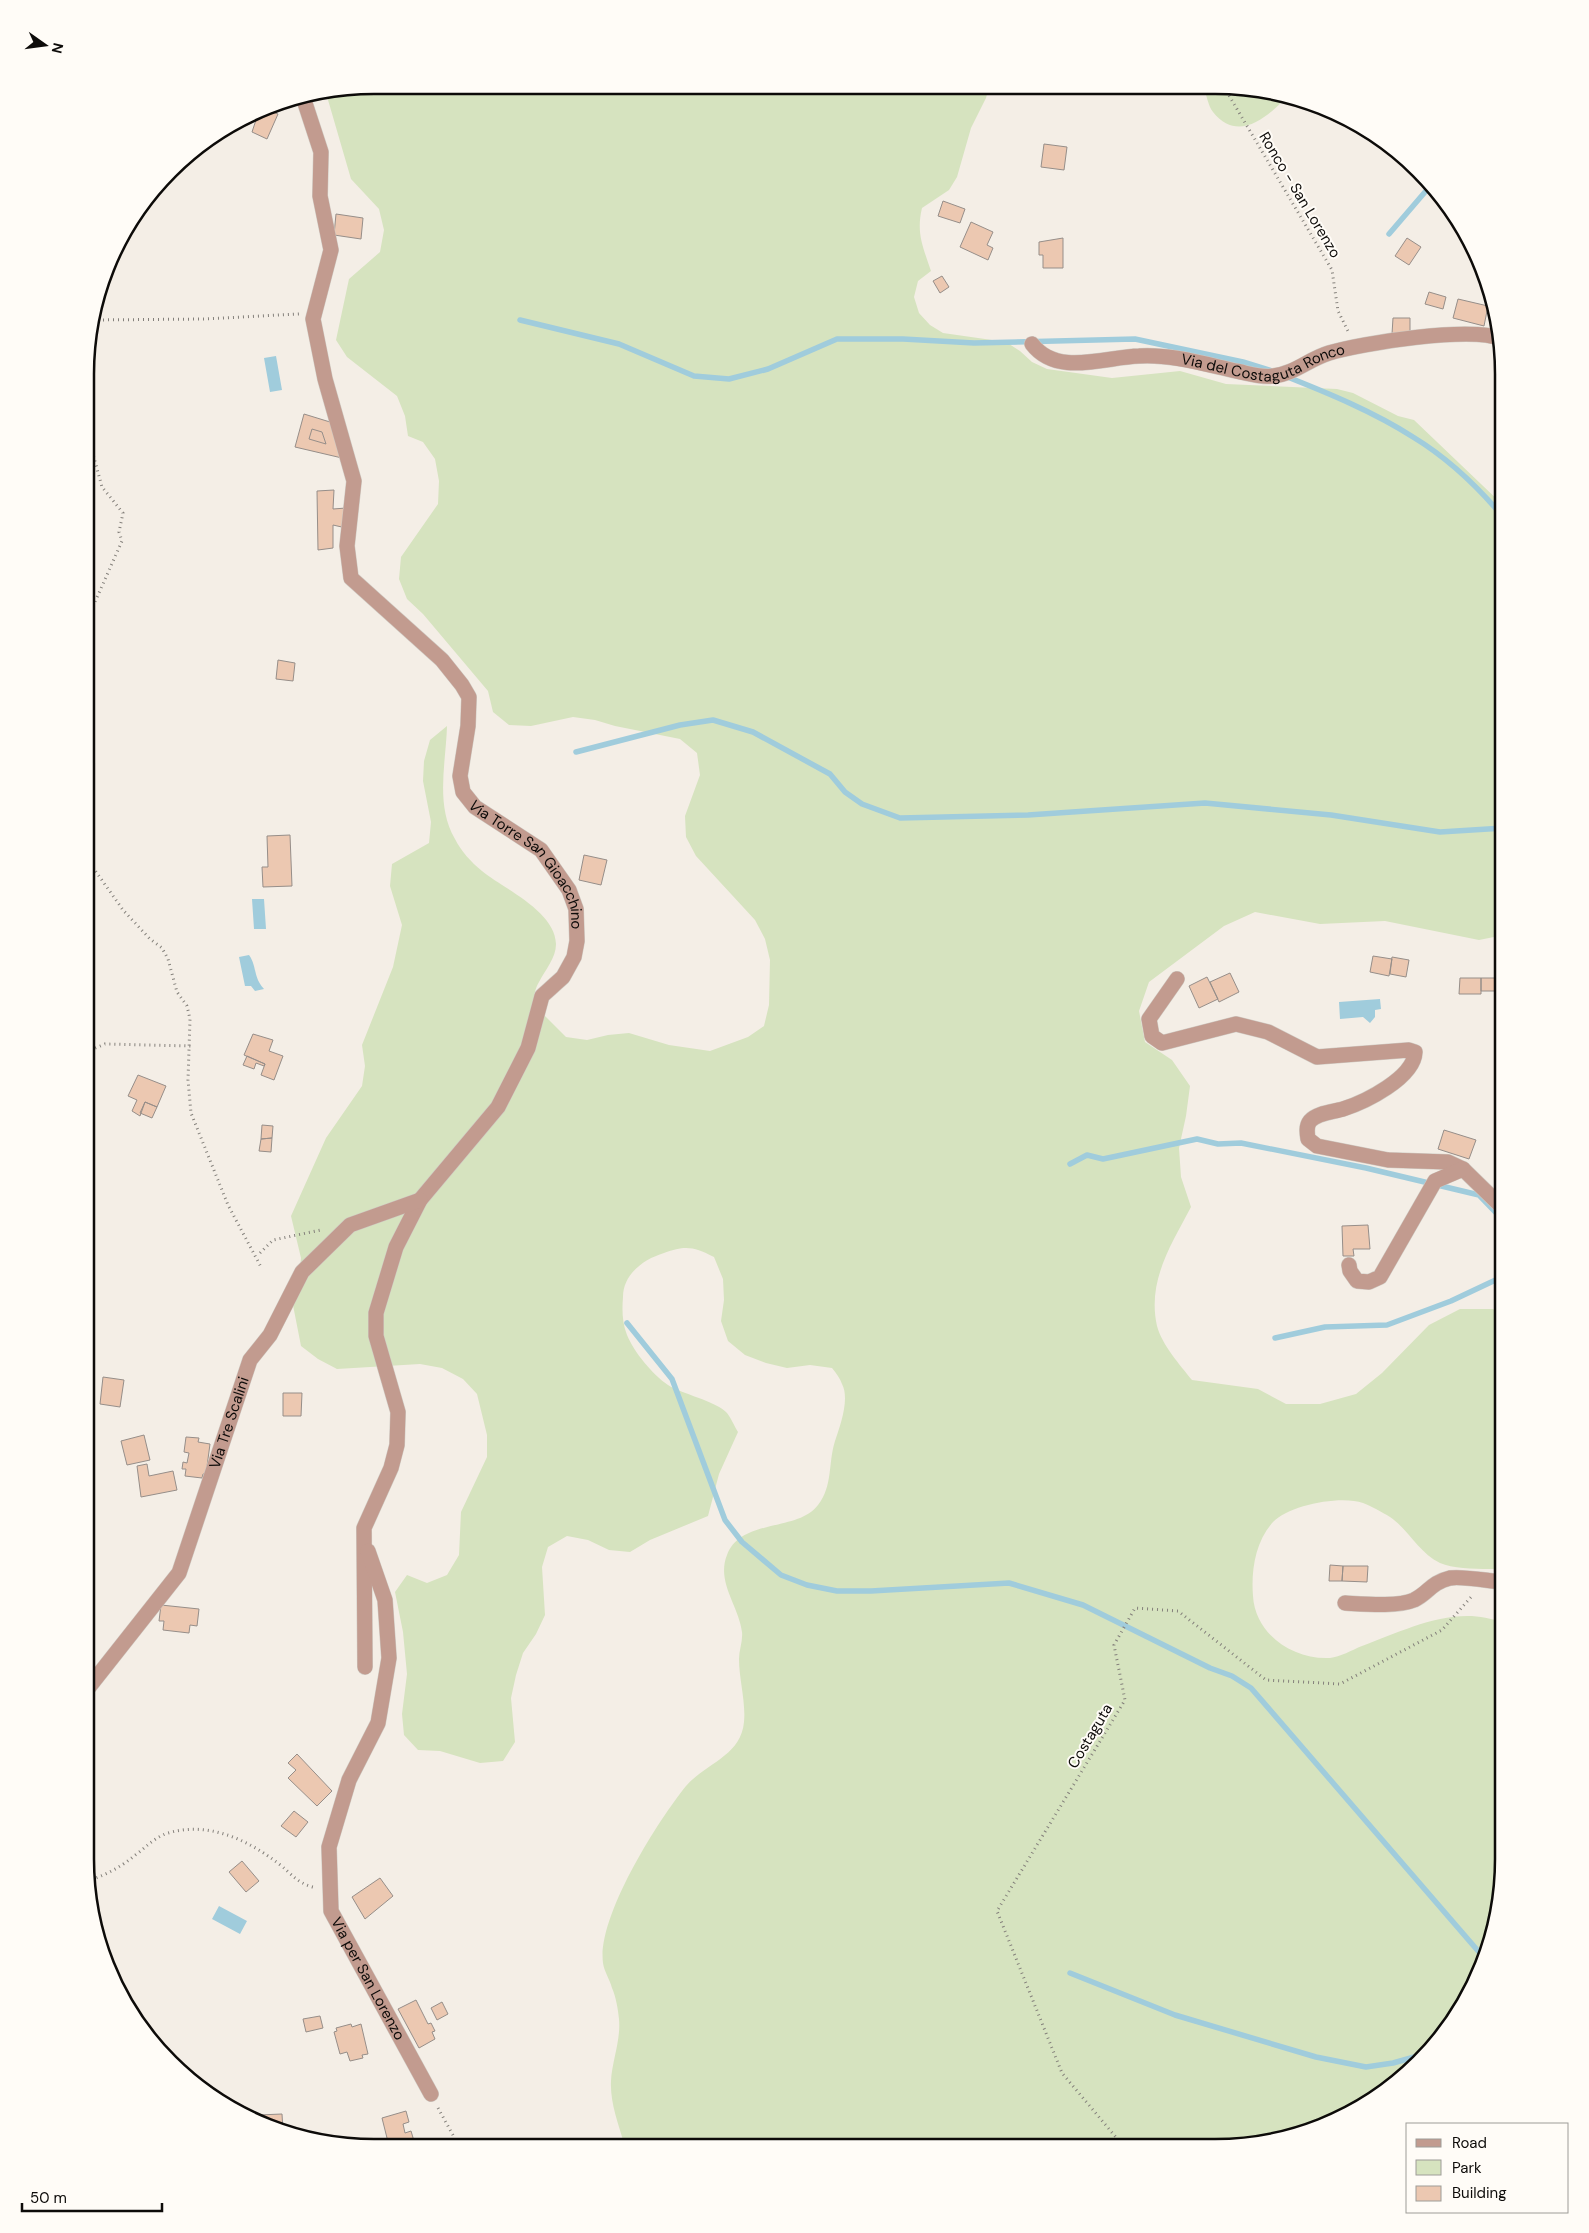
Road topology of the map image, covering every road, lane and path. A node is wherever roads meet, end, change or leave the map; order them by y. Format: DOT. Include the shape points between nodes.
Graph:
graph roads {
  1 [pos="1228,94"];
  2 [pos="305,102"];
  3 [pos="314,312"];
  4 [pos="99,320"];
  5 [pos="1493,338"];
  6 [pos="1032,344"];
  7 [pos="1355,347"];
  8 [pos="94,458"];
  9 [pos="94,604"];
  10 [pos="94,869"];
  11 [pos="1177,979"];
  12 [pos="191,1046"];
  13 [pos="94,1049"];
  14 [pos="1463,1169"];
  15 [pos="420,1200"];
  16 [pos="1495,1200"];
  17 [pos="323,1229"];
  18 [pos="260,1253"];
  19 [pos="1349,1265"];
  20 [pos="261,1267"];
  21 [pos="365,1542"];
  22 [pos="1487,1581"];
  23 [pos="1495,1581"];
  24 [pos="1345,1603"];
  25 [pos="365,1667"];
  26 [pos="94,1681"];
  27 [pos="94,1879"];
  28 [pos="331,1897"];
  29 [pos="431,2094"];
  30 [pos="455,2139"];
  31 [pos="1117,2139"];
  1 -- 7 [label="path, Ronco - San Lorenzo" via="1332,270 1338,311"];
  2 -- 3 [label="street, Via Torre San Gioacchino" via="321,152 320,196 331,250"];
  3 -- 4 [label="path" via="204,319"];
  3 -- 15 [label="street, Via Torre San Gioacchino" via="312,319 325,379 354,481 347,546 351,578 442,660 462,685 469,697 460,776 463,792 474,807 541,850 569,890 576,910 574,957 563,977 542,996 528,1048 498,1107"];
  5 -- 7 [label="street, Via del Costaguta Ronco" via="1467,334 1428,336"];
  6 -- 7 [label="street, Via del Costaguta Ronco" via="1039,353 1057,361 1081,363 1138,356 1167,357 1272,377 1297,369 1326,353"];
  8 -- 9 [label="path" via="102,487 123,513 119,532 122,541"];
  10 -- 12 [label="path" via="123,910 162,948 177,992 187,1006"];
  11 -- 14 [label="street" via="1149,1018 1152,1036 1162,1042 1236,1024 1268,1032 1317,1057 1416,1052 1412,1064 1398,1081 1346,1108 1310,1121 1308,1139 1317,1146 1388,1160 1448,1162"];
  12 -- 13 [label="path" via="105,1044"];
  12 -- 20 [label="path" via="188,1080 191,1113 228,1205"];
  14 -- 16 [label="street"];
  14 -- 19 [label="street" via="1435,1181 1380,1277 1369,1282 1357,1280"];
  15 -- 21 [label="street, Via Torre San Gioacchino" via="396,1247 376,1313 376,1336 398,1412 391,1468 364,1528"];
  15 -- 26 [label="street, Via Tre Scalini" via="350,1225 324,1254 302,1272 270,1335 250,1360 179,1573"];
  17 -- 18 [label="path" via="273,1240"];
  21 -- 25 [label="street, Via Torre San Gioacchino"];
  21 -- 28 [label="street, Via per San Lorenzo" via="385,1600 389,1658 378,1723 349,1780 329,1847"];
  22 -- 23 [label="street"];
  22 -- 24 [label="street" via="1453,1578 1435,1582 1412,1601"];
  22 -- 31 [label="path, Costaguta" via="1442,1630 1340,1684 1266,1680 1178,1611 1135,1608 1114,1645 1125,1700 997,1911 1062,2073"];
  27 -- 28 [label="path" via="127,1862 157,1838 178,1831 201,1829 220,1831 248,1844 278,1863 294,1879 323,1890"];
  28 -- 29 [label="street, Via per San Lorenzo" via="331,1911"];
  29 -- 30 [label="path"];
}
